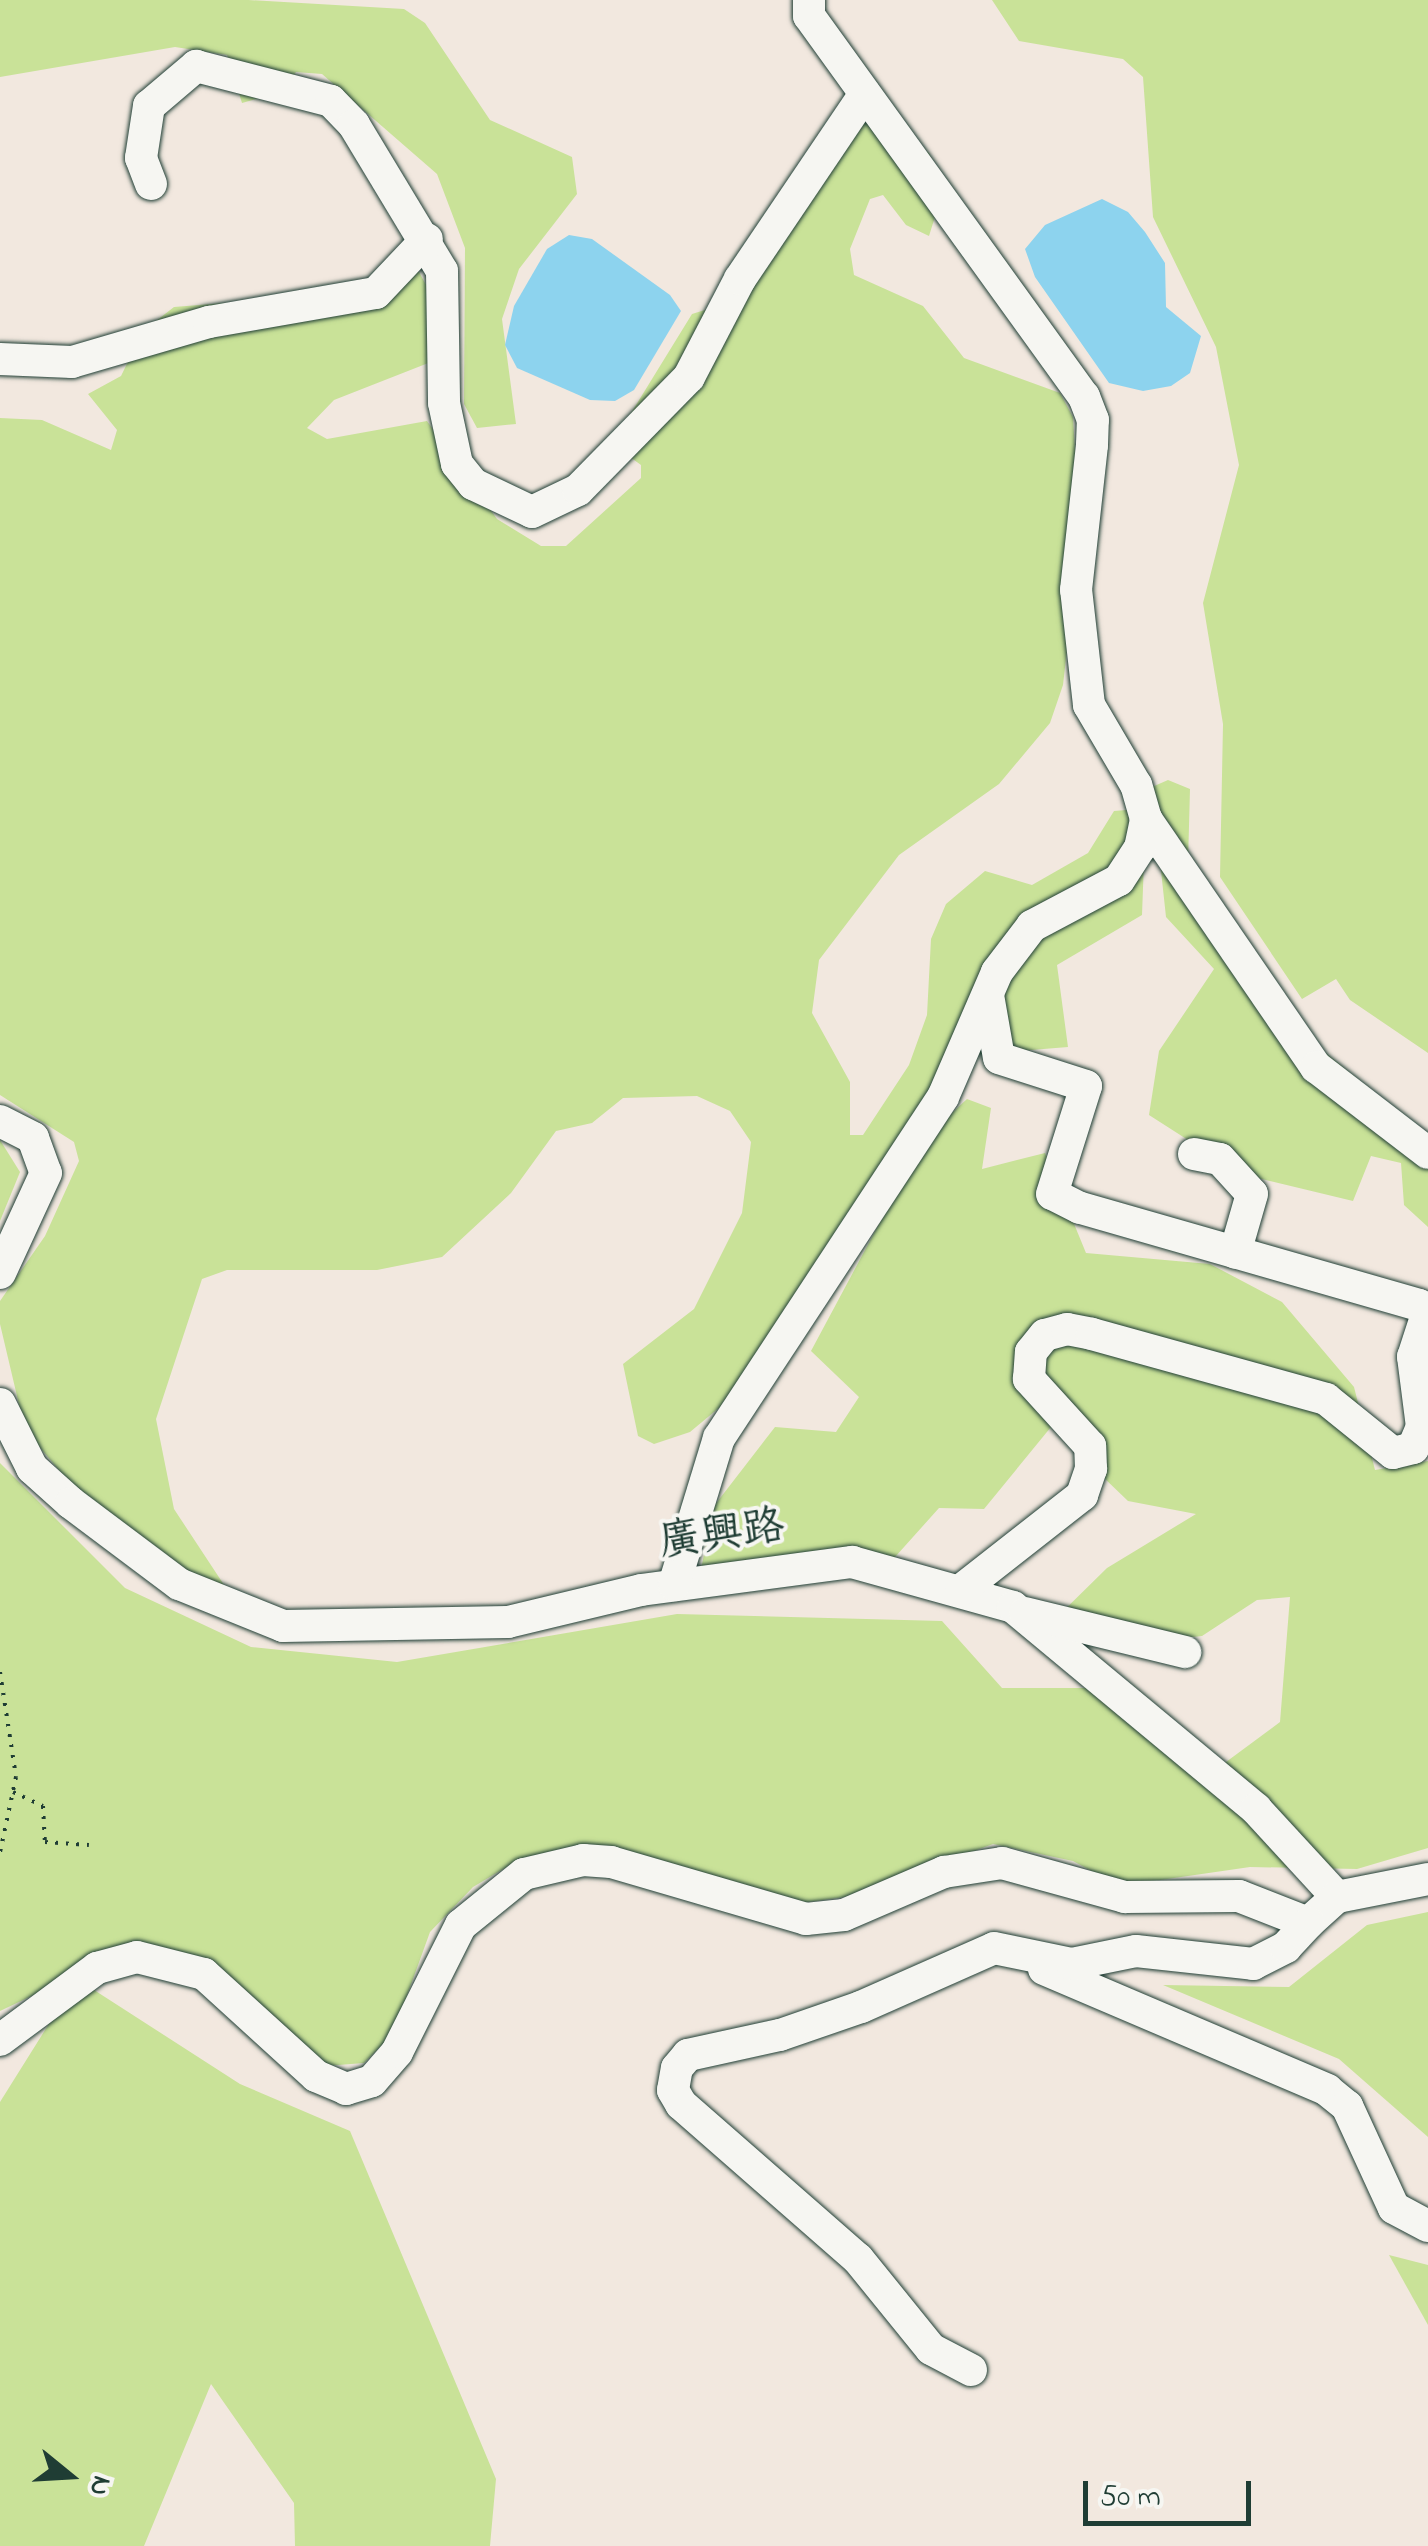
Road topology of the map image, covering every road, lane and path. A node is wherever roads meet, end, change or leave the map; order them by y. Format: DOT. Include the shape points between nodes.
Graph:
graph roads {
  1 [pos="809,0"];
  2 [pos="864,94"];
  3 [pos="151,184"];
  4 [pos="426,238"];
  5 [pos="0,359"];
  6 [pos="1146,818"];
  7 [pos="988,995"];
  8 [pos="0,1121"];
  9 [pos="1428,1152"];
  10 [pos="1194,1154"];
  11 [pos="1235,1253"];
  12 [pos="0,1273"];
  13 [pos="0,1404"];
  14 [pos="674,1585"];
  15 [pos="960,1590"];
  16 [pos="1020,1612"];
  17 [pos="1185,1652"];
  18 [pos="0,1672"];
  19 [pos="13,1792"];
  20 [pos="89,1845"];
  21 [pos="0,1852"];
  22 [pos="1428,1879"];
  23 [pos="1337,1897"];
  24 [pos="1308,1923"];
  25 [pos="994,1948"];
  26 [pos="0,2040"];
  27 [pos="1428,2226"];
  28 [pos="971,2370"];
  1 -- 2 [label="street" via="809,16"];
  2 -- 4 [label="street" via="740,279 689,377 578,490 551,507 532,512 473,484 448,444 442,270"];
  2 -- 6 [label="street" via="1067,368 1093,420 1076,590 1089,706 1136,784"];
  3 -- 4 [label="street" via="141,158 149,106 196,66 331,101 354,125"];
  4 -- 5 [label="street" via="376,293 210,322 72,362"];
  6 -- 7 [label="street" via="1140,848 1118,880 1032,926"];
  6 -- 9 [label="street" via="1316,1067"];
  7 -- 11 [label="street" via="999,1058 1086,1086 1052,1194"];
  7 -- 14 [label="street" via="942,1098 720,1438"];
  8 -- 12 [label="street" via="33,1138 46,1173"];
  10 -- 11 [label="street" via="1229,1166 1252,1194"];
  11 -- 15 [label="street" via="1428,1314 1413,1357 1422,1427 1413,1448 1393,1453 1375,1444 1326,1400 1067,1328 1045,1335 1030,1352 1029,1379 1090,1446 1082,1495"];
  13 -- 14 [label="street, 廣興路" via="32,1468 71,1503 179,1584 282,1626 508,1622"];
  14 -- 15 [label="street, 廣興路" via="852,1562"];
  15 -- 16 [label="street, 廣興路"];
  16 -- 17 [label="street"];
  16 -- 23 [label="street, 廣興路" via="1256,1809"];
  18 -- 19 [label="path"];
  19 -- 20 [label="path" via="43,1806 45,1842"];
  19 -- 21 [label="path"];
  22 -- 23 [label="street"];
  23 -- 24 [label="street"];
  24 -- 25 [label="street" via="1286,1947 1253,1964 1136,1950 1072,1964"];
  24 -- 26 [label="street" via="1238,1896 1126,1896 1002,1863 944,1872 844,1915 806,1919 611,1862 584,1860 524,1874 461,1925 397,2052 372,2081 346,2089 316,2076 204,1974 138,1957 97,1968"];
  25 -- 27 [label="street" via="1328,2090 1347,2106 1394,2208"];
  25 -- 28 [label="street" via="861,2007 688,2056 673,2090 858,2259 931,2348"];
}
